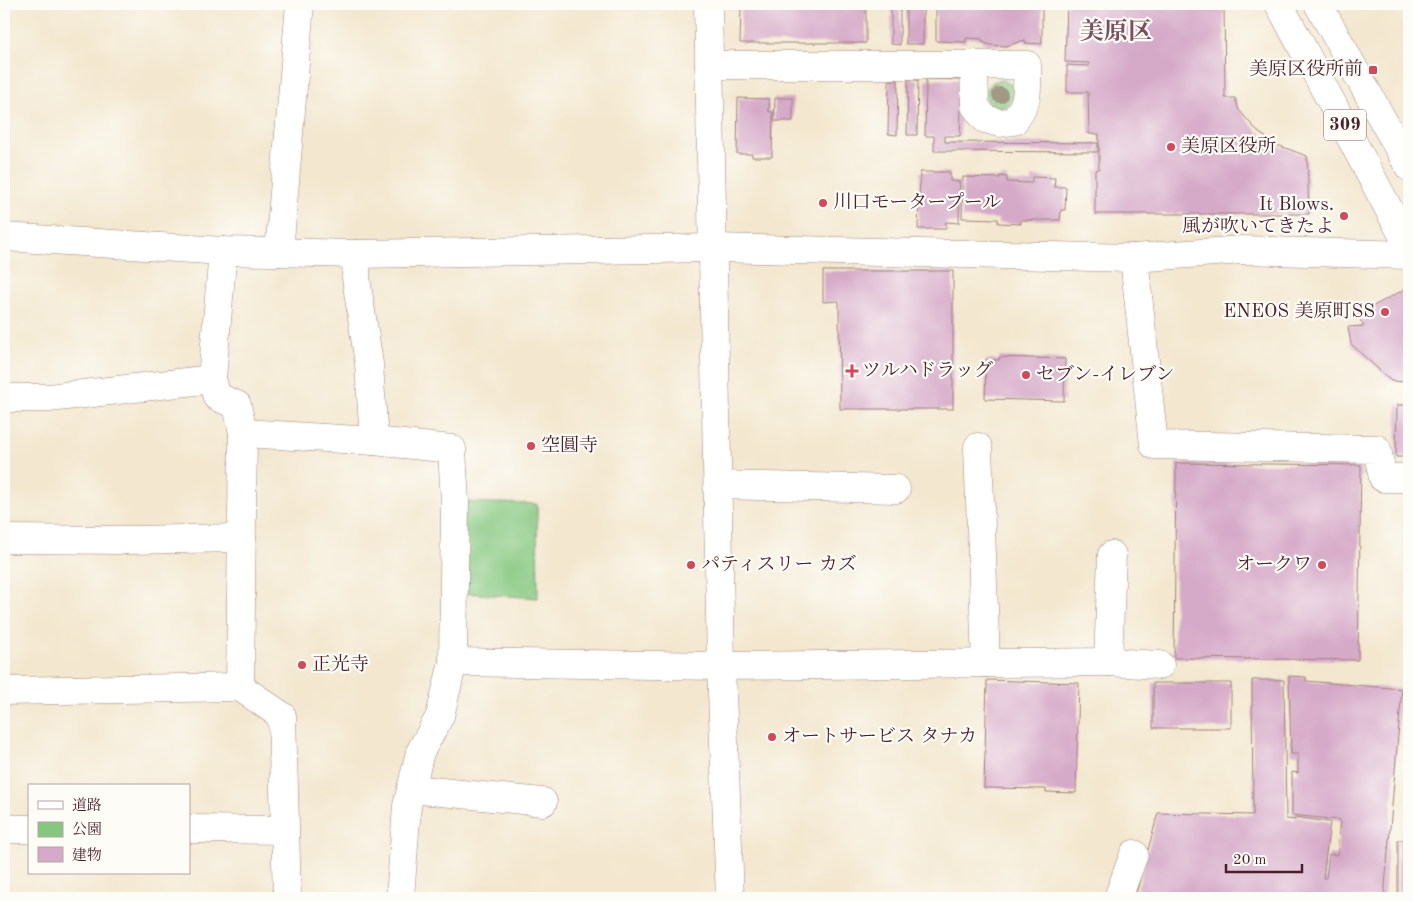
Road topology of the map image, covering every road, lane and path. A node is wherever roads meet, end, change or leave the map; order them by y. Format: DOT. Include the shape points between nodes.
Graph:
graph roads {
  1 [pos="300,4"];
  2 [pos="708,4"];
  3 [pos="1279,4"];
  4 [pos="1318,4"];
  5 [pos="974,64"];
  6 [pos="709,65"];
  7 [pos="1409,167"];
  8 [pos="4,237"];
  9 [pos="1409,247"];
  10 [pos="713,248"];
  11 [pos="223,251"];
  12 [pos="279,252"];
  13 [pos="357,254"];
  14 [pos="1409,255"];
  15 [pos="1134,258"];
  16 [pos="212,379"];
  17 [pos="4,398"];
  18 [pos="243,433"];
  19 [pos="374,441"];
  20 [pos="978,447"];
  21 [pos="1409,478"];
  22 [pos="718,485"];
  23 [pos="879,495"];
  24 [pos="242,538"];
  25 [pos="4,539"];
  26 [pos="1112,555"];
  27 [pos="453,662"];
  28 [pos="1108,662"];
  29 [pos="986,664"];
  30 [pos="1160,664"];
  31 [pos="722,666"];
  32 [pos="240,687"];
  33 [pos="4,691"];
  34 [pos="411,788"];
  35 [pos="543,802"];
  36 [pos="4,828"];
  37 [pos="28,829"];
  38 [pos="190,829"];
  39 [pos="284,830"];
  40 [pos="1134,854"];
  41 [pos="287,898"];
  42 [pos="400,898"];
  43 [pos="730,898"];
  44 [pos="1118,898"];
  1 -- 12 [label="main road"];
  2 -- 6 [label="main road"];
  3 -- 9 [label="main road, 309"];
  4 -- 7 [label="main road, 309"];
  5 -- 6 [label="main road" via="834,54"];
  6 -- 10 [label="main road"];
  8 -- 11 [label="main road"];
  10 -- 13 [label="main road"];
  10 -- 15 [label="main road"];
  10 -- 22 [label="main road"];
  11 -- 12 [label="main road"];
  11 -- 16 [label="main road"];
  12 -- 13 [label="main road"];
  13 -- 19 [label="main road" via="356,278 369,364"];
  14 -- 15 [label="main road" via="1242,250"];
  15 -- 21 [label="main road" via="1154,445 1377,450 1383,478"];
  16 -- 17 [label="main road" via="49,398"];
  16 -- 18 [label="main road" via="217,397 238,405"];
  18 -- 19 [label="main road"];
  18 -- 24 [label="main road"];
  19 -- 27 [label="main road" via="452,449 455,503"];
  20 -- 29 [label="main road" via="971,536"];
  22 -- 23 [label="main road"];
  22 -- 31 [label="main road"];
  24 -- 25 [label="main road"];
  24 -- 32 [label="main road"];
  26 -- 28 [label="main road"];
  27 -- 31 [label="main road"];
  27 -- 34 [label="main road" via="440,716 420,752"];
  28 -- 29 [label="main road"];
  28 -- 30 [label="main road"];
  29 -- 31 [label="main road"];
  31 -- 43 [label="main road"];
  32 -- 33 [label="main road"];
  32 -- 39 [label="main road" via="282,716"];
  34 -- 35 [label="main road"];
  34 -- 42 [label="main road"];
  36 -- 37 [label="main road"];
  38 -- 39 [label="main road"];
  39 -- 41 [label="main road"];
  40 -- 44 [label="main road"];
}
